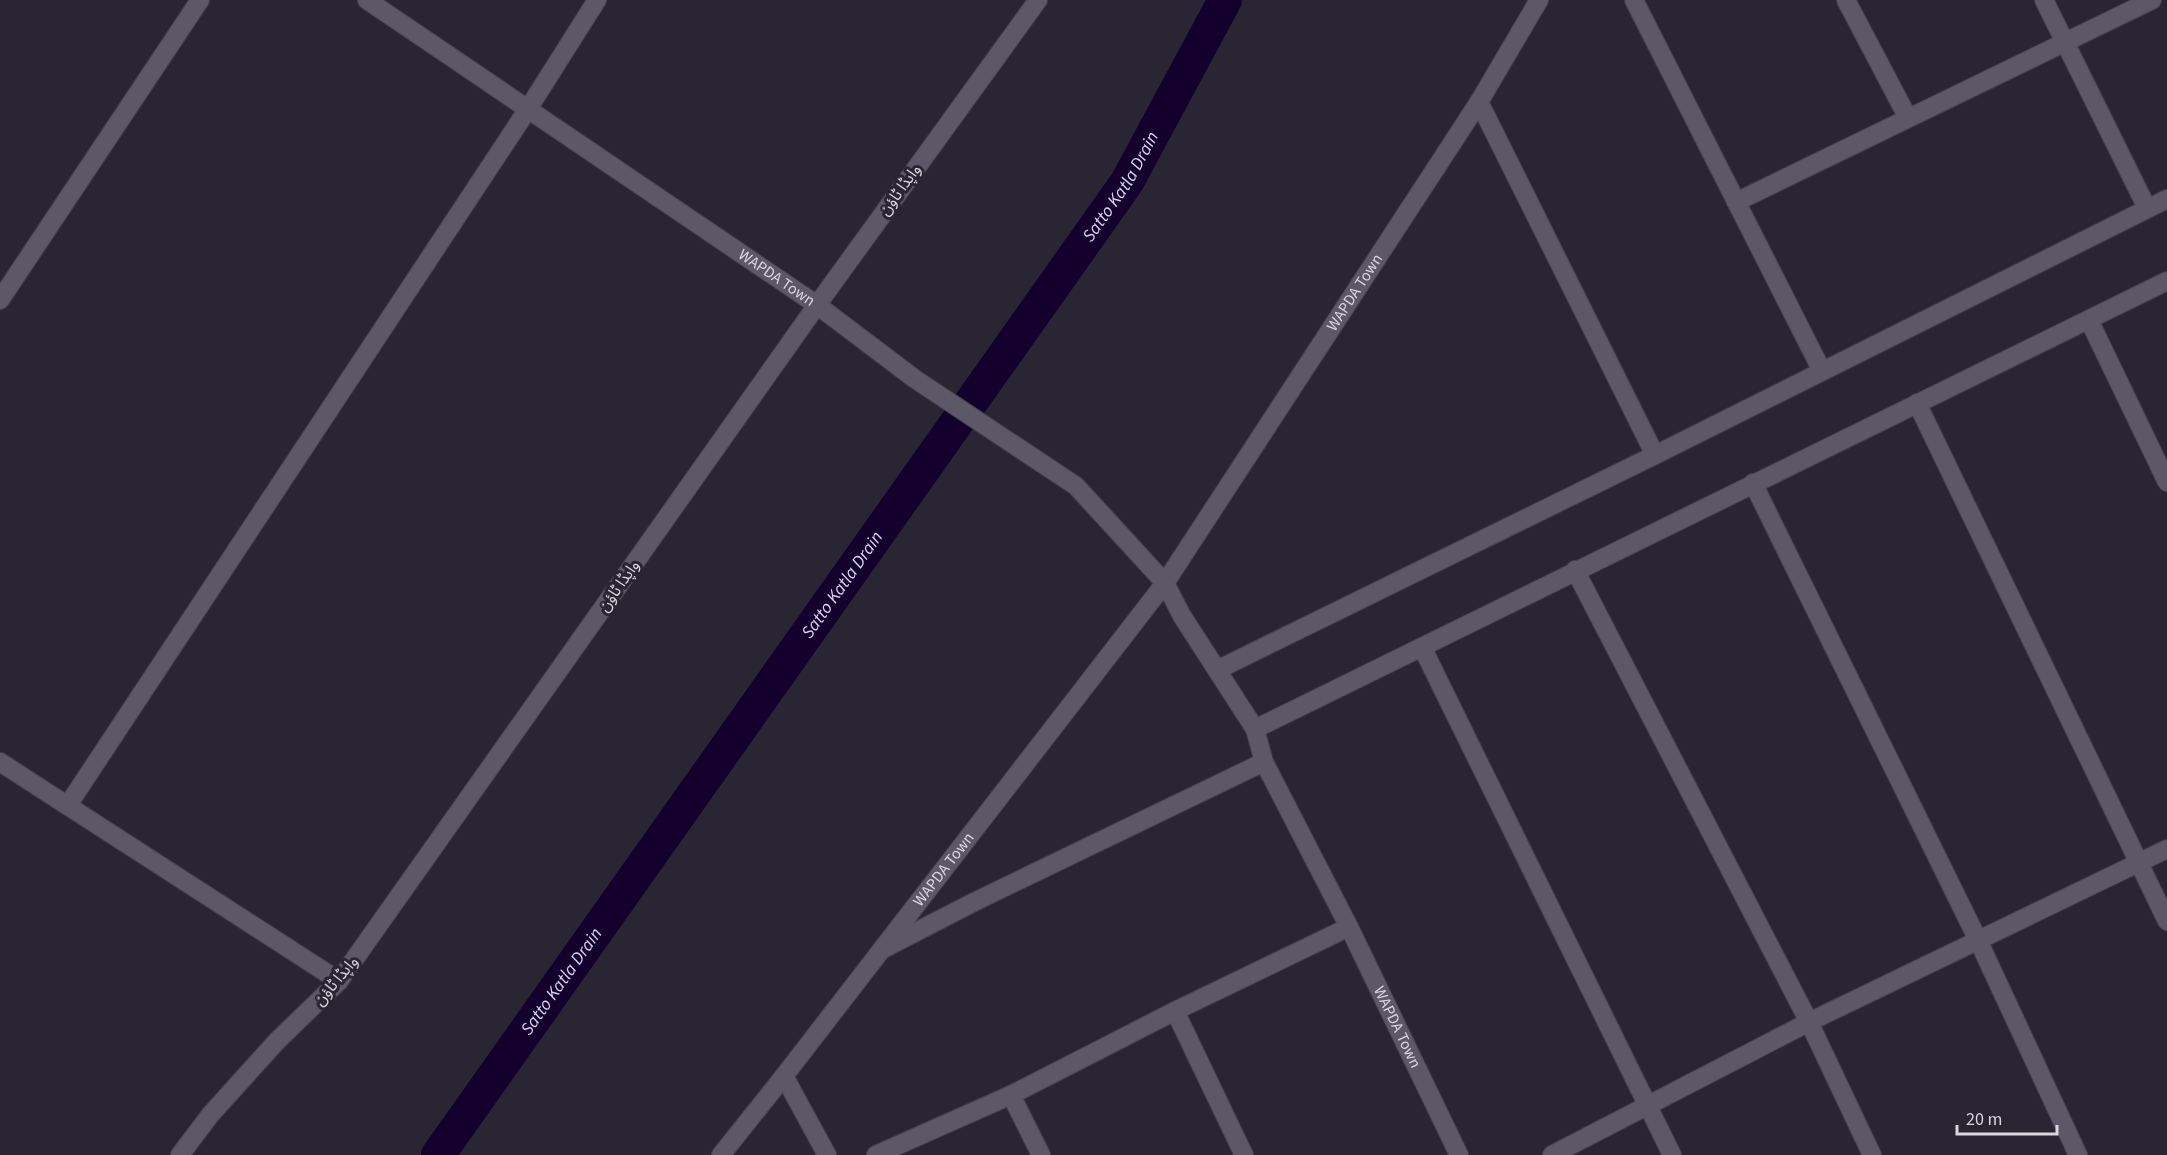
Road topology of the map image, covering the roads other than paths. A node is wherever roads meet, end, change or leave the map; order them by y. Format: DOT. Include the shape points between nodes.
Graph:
graph roads {
  1 [pos="200,0"];
  2 [pos="366,0"];
  3 [pos="597,0"];
  4 [pos="1038,0"];
  5 [pos="1539,0"];
  6 [pos="1634,0"];
  7 [pos="1846,0"];
  8 [pos="2044,0"];
  9 [pos="2152,0"];
  10 [pos="2065,42"];
  11 [pos="1479,102"];
  12 [pos="528,109"];
  13 [pos="1908,118"];
  14 [pos="2167,199"];
  15 [pos="1736,202"];
  16 [pos="2147,208"];
  17 [pos="2167,281"];
  18 [pos="0,300"];
  19 [pos="817,305"];
  20 [pos="2089,320"];
  21 [pos="1822,371"];
  22 [pos="1917,403"];
  23 [pos="1655,455"];
  24 [pos="2167,482"];
  25 [pos="1754,483"];
  26 [pos="1575,570"];
  27 [pos="1164,583"];
  28 [pos="1422,647"];
  29 [pos="1217,670"];
  30 [pos="1255,729"];
  31 [pos="0,762"];
  32 [pos="1264,762"];
  33 [pos="68,805"];
  34 [pos="2167,849"];
  35 [pos="2139,862"];
  36 [pos="2167,921"];
  37 [pos="1349,927"];
  38 [pos="1978,940"];
  39 [pos="883,948"];
  40 [pos="339,981"];
  41 [pos="1175,1011"];
  42 [pos="1809,1022"];
  43 [pos="784,1076"];
  44 [pos="1011,1095"];
  45 [pos="1647,1105"];
  46 [pos="180,1155"];
  47 [pos="721,1155"];
  48 [pos="826,1155"];
  49 [pos="876,1155"];
  50 [pos="1041,1155"];
  51 [pos="1244,1155"];
  52 [pos="1459,1155"];
  53 [pos="1552,1155"];
  54 [pos="1672,1155"];
  55 [pos="1872,1155"];
  56 [pos="2078,1155"];
  1 -- 18 [label="street"];
  2 -- 12 [label="street, WAPDA Town"];
  3 -- 12 [label="street"];
  4 -- 19 [label="street, واپڈا ٹاؤن"];
  5 -- 11 [label="street, WAPDA Town"];
  6 -- 15 [label="street"];
  7 -- 13 [label="street"];
  8 -- 10 [label="street"];
  9 -- 10 [label="street"];
  10 -- 13 [label="street"];
  10 -- 16 [label="street"];
  11 -- 23 [label="street"];
  11 -- 27 [label="street, WAPDA Town"];
  12 -- 19 [label="street, WAPDA Town"];
  12 -- 33 [label="street"];
  13 -- 15 [label="street"];
  14 -- 16 [label="street"];
  15 -- 21 [label="street"];
  16 -- 21 [label="street"];
  17 -- 20 [label="street"];
  19 -- 27 [label="street, WAPDA Town" via="915,379 1076,486"];
  19 -- 40 [label="street, واپڈا ٹاؤن"];
  20 -- 22 [label="street"];
  20 -- 24 [label="street"];
  21 -- 23 [label="street"];
  22 -- 25 [label="street"];
  22 -- 35 [label="street"];
  23 -- 29 [label="street"];
  25 -- 26 [label="street"];
  25 -- 38 [label="street"];
  26 -- 28 [label="street"];
  26 -- 42 [label="street"];
  27 -- 29 [label="street, WAPDA Town"];
  27 -- 39 [label="street, WAPDA Town"];
  28 -- 30 [label="street"];
  28 -- 45 [label="street"];
  29 -- 30 [label="street, WAPDA Town"];
  30 -- 32 [label="street, WAPDA Town"];
  31 -- 33 [label="street"];
  32 -- 37 [label="street, WAPDA Town"];
  32 -- 39 [label="street"];
  33 -- 40 [label="street"];
  34 -- 35 [label="street"];
  35 -- 36 [label="street"];
  35 -- 38 [label="street"];
  37 -- 41 [label="street"];
  37 -- 52 [label="street, WAPDA Town"];
  38 -- 42 [label="street"];
  38 -- 56 [label="street"];
  39 -- 43 [label="street, WAPDA Town"];
  40 -- 46 [label="street, واپڈا ٹاؤن" via="277,1041"];
  41 -- 44 [label="street"];
  41 -- 51 [label="street"];
  42 -- 45 [label="street"];
  42 -- 55 [label="street"];
  43 -- 47 [label="street, WAPDA Town"];
  43 -- 48 [label="street"];
  44 -- 49 [label="street"];
  44 -- 50 [label="street"];
  45 -- 53 [label="street"];
  45 -- 54 [label="street"];
}
